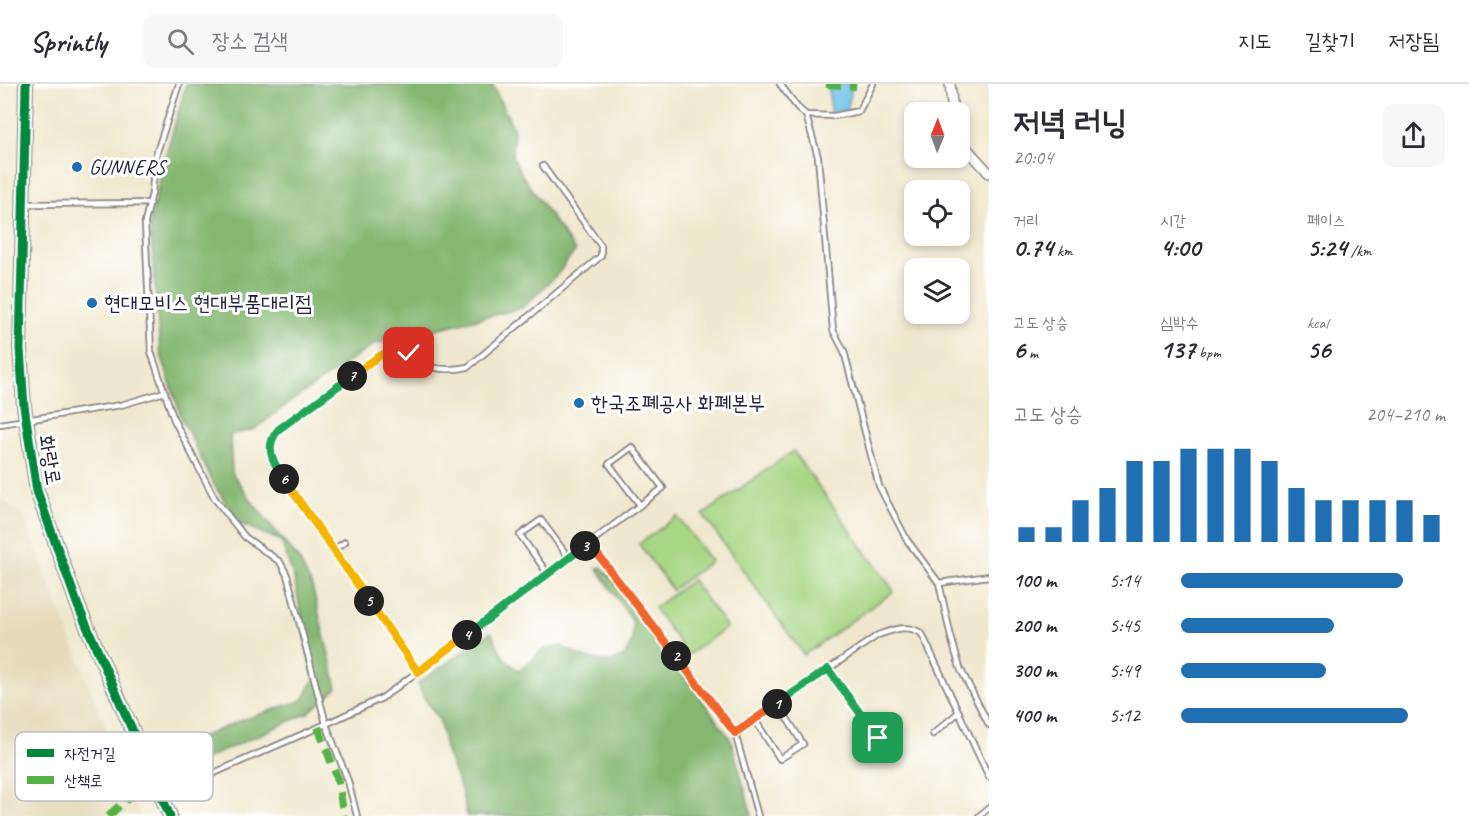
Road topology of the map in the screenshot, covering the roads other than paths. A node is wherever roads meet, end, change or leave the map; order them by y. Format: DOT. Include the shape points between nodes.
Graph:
graph roads {
  1 [pos="26,84"];
  2 [pos="179,84"];
  3 [pos="780,84"];
  4 [pos="873,84"];
  5 [pos="950,84"];
  6 [pos="952,102"];
  7 [pos="806,116"];
  8 [pos="970,152"];
  9 [pos="543,166"];
  10 [pos="989,173"];
  11 [pos="150,203"];
  12 [pos="22,204"];
  13 [pos="165,392"];
  14 [pos="26,419"];
  15 [pos="0,424"];
  16 [pos="640,505"];
  17 [pos="345,542"];
  18 [pos="589,543"];
  19 [pos="333,550"];
  20 [pos="569,558"];
  21 [pos="548,574"];
  22 [pos="989,576"];
  23 [pos="939,583"];
  24 [pos="828,669"];
  25 [pos="418,672"];
  26 [pos="777,704"];
  27 [pos="959,712"];
  28 [pos="755,720"];
  29 [pos="326,724"];
  30 [pos="989,725"];
  31 [pos="133,732"];
  32 [pos="735,733"];
  33 [pos="933,734"];
  34 [pos="878,738"];
  35 [pos="213,773"];
  36 [pos="989,777"];
  37 [pos="163,801"];
  38 [pos="989,808"];
  39 [pos="170,816"];
  40 [pos="357,816"];
  41 [pos="758,816"];
  42 [pos="979,816"];
  1 -- 12 [label="street, 화랑로"];
  2 -- 11 [label="lane" via="155,158"];
  3 -- 7 [label="lane"];
  4 -- 7 [label="lane" via="859,111"];
  5 -- 6 [label="street"];
  7 -- 23 [label="lane" via="818,157 833,330 844,351 879,486 907,540"];
  8 -- 10 [label="street"];
  9 -- 19 [label="lane" via="601,246 601,256 468,368 434,368 409,353 388,350 273,435 272,461"];
  11 -- 12 [label="lane"];
  11 -- 13 [label="lane" via="145,222 151,352"];
  12 -- 14 [label="street, 화랑로" via="20,349"];
  13 -- 14 [label="lane" via="121,405"];
  13 -- 29 [label="lane" via="174,420 214,500 245,537 280,562 287,575"];
  14 -- 15 [label="lane"];
  14 -- 31 [label="street, 화랑로" via="40,502 78,606"];
  16 -- 16 [label="lane" via="663,488 632,447 609,464"];
  16 -- 18 [label="lane"];
  17 -- 19 [label="lane"];
  18 -- 20 [label="lane"];
  18 -- 32 [label="lane"];
  19 -- 25 [label="lane"];
  20 -- 21 [label="lane"];
  20 -- 21 [label="lane" via="542,520 520,535"];
  21 -- 25 [label="lane"];
  22 -- 23 [label="lane"];
  23 -- 30 [label="lane" via="960,668"];
  24 -- 26 [label="lane"];
  24 -- 27 [label="lane" via="878,635 905,627 916,629 922,634"];
  24 -- 34 [label="lane"];
  25 -- 29 [label="lane" via="382,698"];
  26 -- 28 [label="lane"];
  26 -- 28 [label="lane" via="803,744 780,759"];
  27 -- 33 [label="lane"];
  27 -- 36 [label="lane"];
  28 -- 32 [label="lane"];
  29 -- 35 [label="lane"];
  29 -- 40 [label="lane"];
  32 -- 41 [label="lane"];
  37 -- 39 [label="street, 화랑로"];
  38 -- 42 [label="lane"];
}
